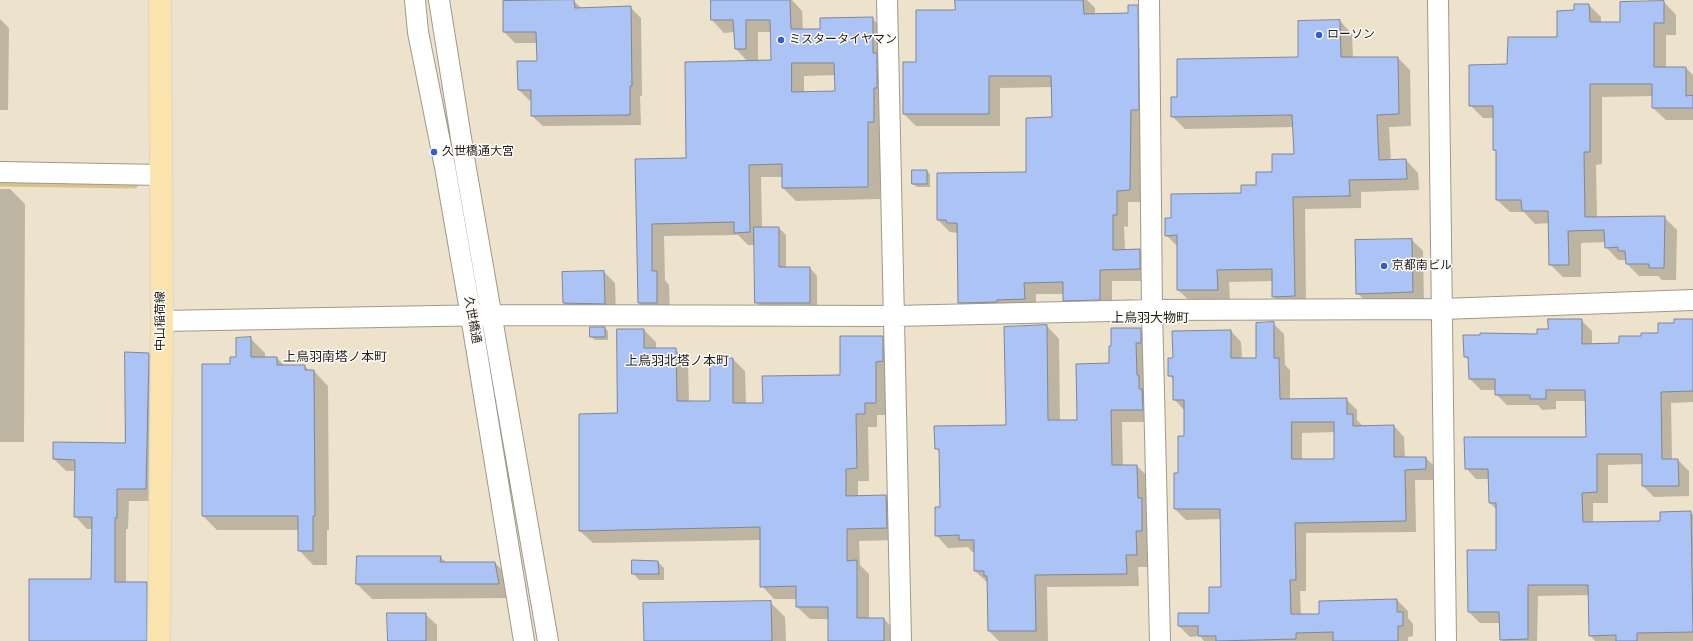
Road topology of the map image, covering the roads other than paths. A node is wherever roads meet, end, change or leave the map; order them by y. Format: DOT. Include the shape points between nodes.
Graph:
graph roads {
  1 [pos="160,0"];
  2 [pos="415,0"];
  3 [pos="439,0"];
  4 [pos="887,0"];
  5 [pos="1149,0"];
  6 [pos="1438,0"];
  7 [pos="465,163"];
  8 [pos="445,167"];
  9 [pos="0,172"];
  10 [pos="161,175"];
  11 [pos="1693,300"];
  12 [pos="1442,309"];
  13 [pos="1152,310"];
  14 [pos="491,315"];
  15 [pos="471,316"];
  16 [pos="895,316"];
  17 [pos="162,320"];
  18 [pos="515,454"];
  19 [pos="494,456"];
  20 [pos="540,593"];
  21 [pos="517,596"];
  22 [pos="159,641"];
  23 [pos="524,641"];
  24 [pos="548,641"];
  25 [pos="901,641"];
  26 [pos="1160,641"];
  27 [pos="1446,641"];
  1 -- 10 [label="main road, 中山稲荷線"];
  2 -- 8 [label="street, 久世橋通" via="418,32"];
  3 -- 7 [label="street, 久世橋通"];
  4 -- 16 [label="street"];
  5 -- 13 [label="street"];
  6 -- 12 [label="street"];
  7 -- 8 [label="street"];
  7 -- 14 [label="street, 久世橋通"];
  8 -- 15 [label="street, 久世橋通"];
  9 -- 10 [label="street"];
  10 -- 17 [label="main road, 中山稲荷線"];
  11 -- 12 [label="street"];
  12 -- 13 [label="street"];
  12 -- 27 [label="street"];
  13 -- 16 [label="street"];
  13 -- 26 [label="street"];
  14 -- 15 [label="street"];
  14 -- 16 [label="street"];
  14 -- 18 [label="street, 久世橋通"];
  15 -- 17 [label="street"];
  15 -- 19 [label="street, 久世橋通"];
  16 -- 25 [label="street"];
  17 -- 22 [label="main road, 中山稲荷線"];
  18 -- 19 [label="street"];
  18 -- 20 [label="street, 久世橋通"];
  19 -- 21 [label="street, 久世橋通"];
  20 -- 21 [label="street"];
  20 -- 24 [label="street, 久世橋通"];
  21 -- 23 [label="street, 久世橋通"];
}
